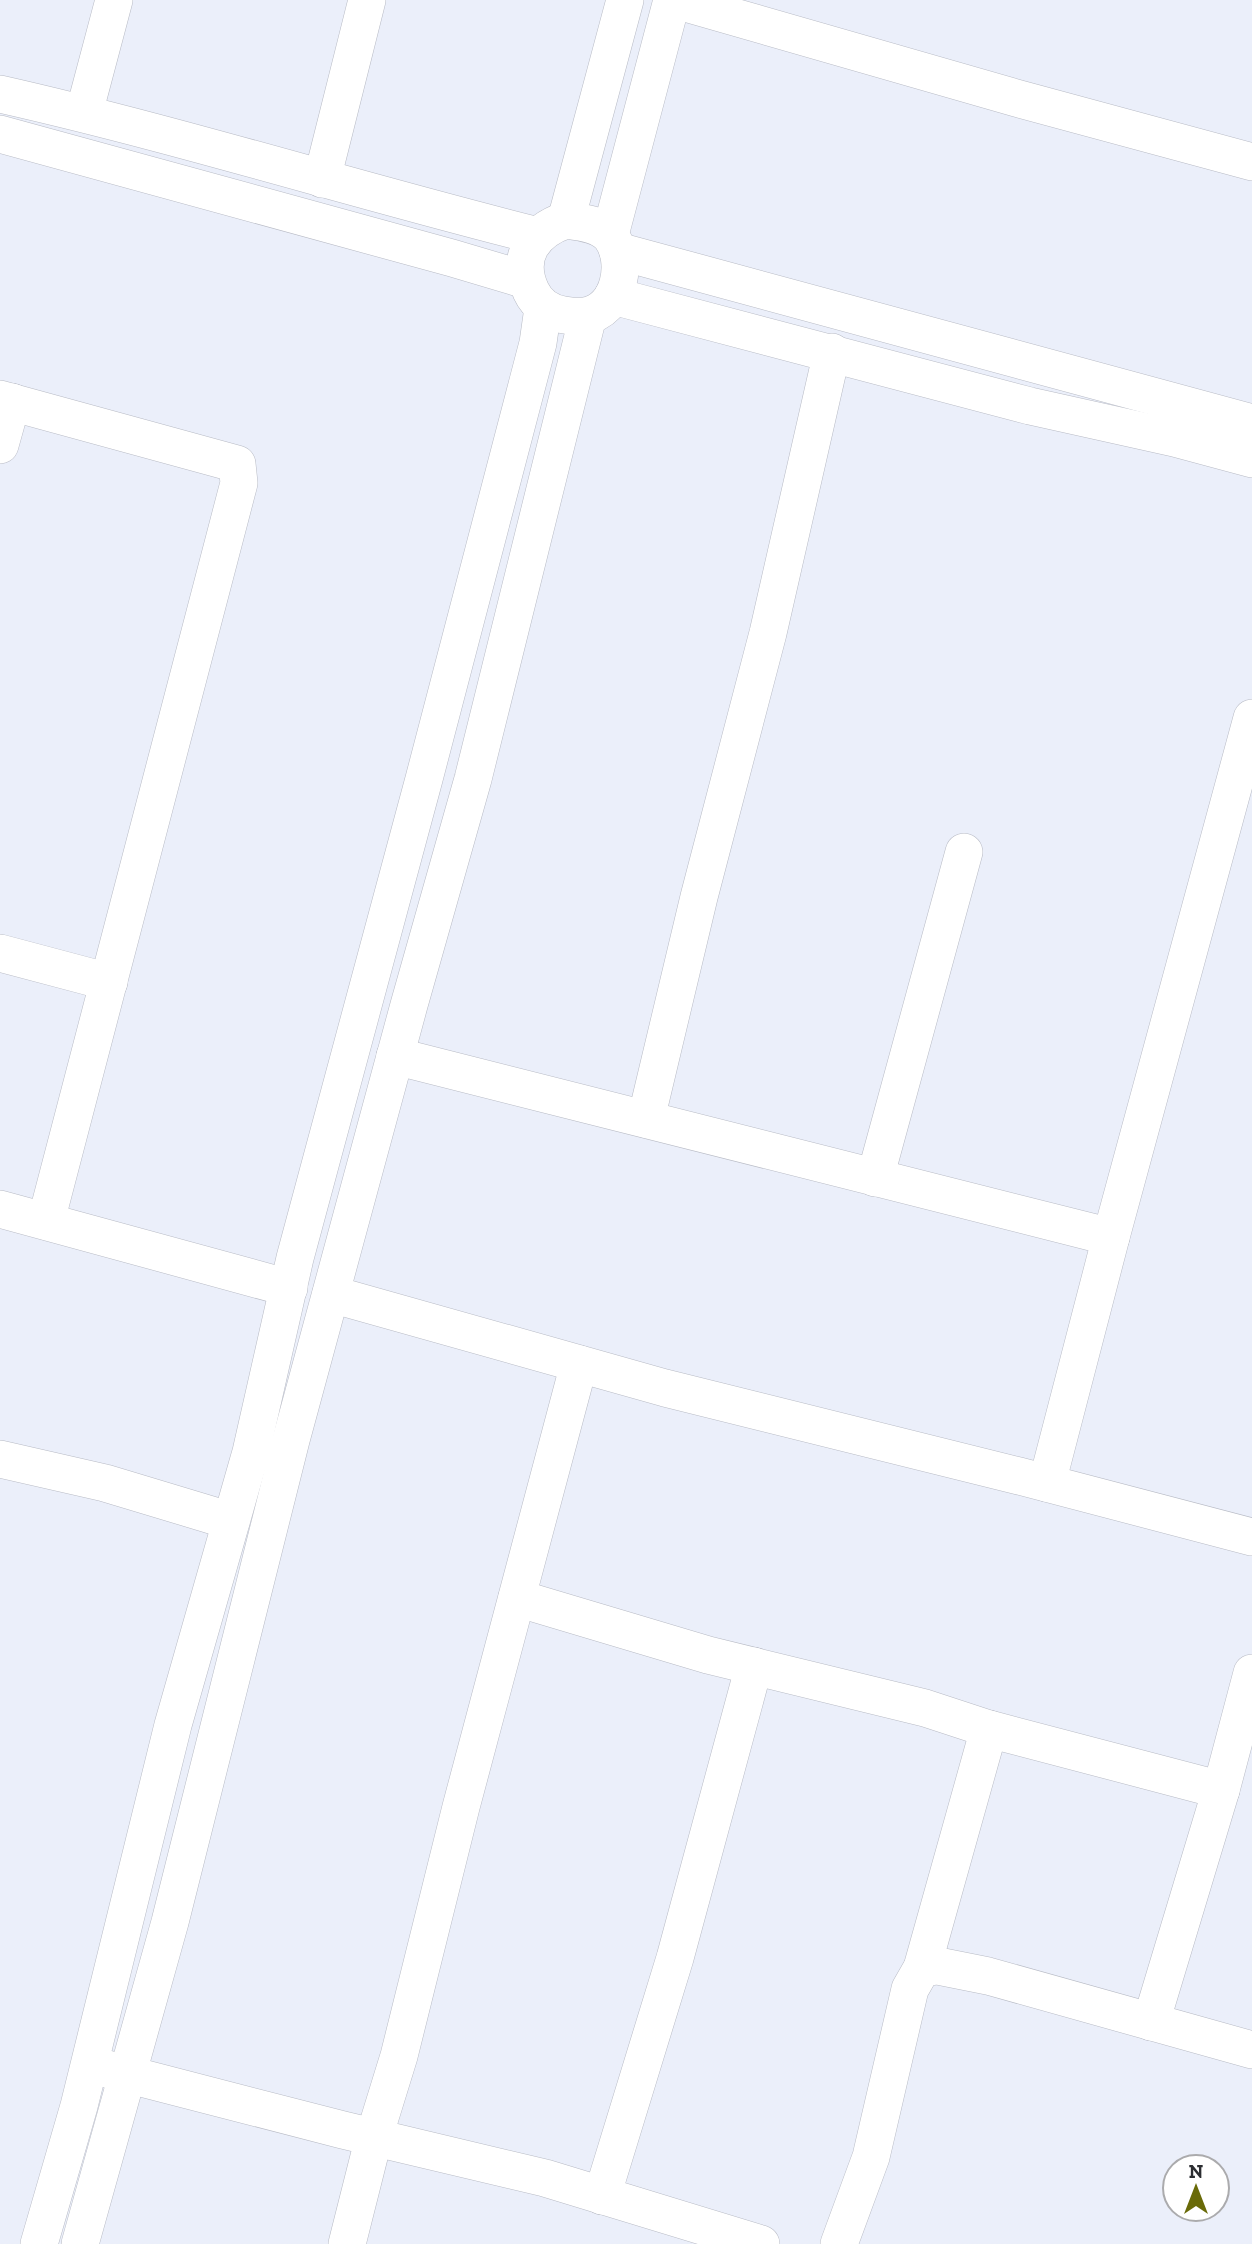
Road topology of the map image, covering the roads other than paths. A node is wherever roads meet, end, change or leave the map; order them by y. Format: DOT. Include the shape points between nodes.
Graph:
graph roads {
  1 [pos="114,0"];
  2 [pos="367,0"];
  3 [pos="625,0"];
  4 [pos="673,0"];
  5 [pos="0,94"];
  6 [pos="84,113"];
  7 [pos="0,134"];
  8 [pos="1252,162"];
  9 [pos="322,179"];
  10 [pos="552,228"];
  11 [pos="614,243"];
  12 [pos="535,294"];
  13 [pos="600,306"];
  14 [pos="832,352"];
  15 [pos="6,401"];
  16 [pos="1252,423"];
  17 [pos="0,445"];
  18 [pos="1252,459"];
  19 [pos="1252,719"];
  20 [pos="964,852"];
  21 [pos="0,953"];
  22 [pos="109,982"];
  23 [pos="395,1056"];
  24 [pos="646,1119"];
  25 [pos="875,1178"];
  26 [pos="0,1209"];
  27 [pos="46,1221"];
  28 [pos="1111,1237"];
  29 [pos="289,1288"];
  30 [pos="331,1294"];
  31 [pos="579,1364"];
  32 [pos="0,1459"];
  33 [pos="1047,1483"];
  34 [pos="231,1521"];
  35 [pos="1252,1537"];
  36 [pos="517,1598"];
  37 [pos="754,1666"];
  38 [pos="1252,1673"];
  39 [pos="989,1729"];
  40 [pos="1221,1790"];
  41 [pos="922,1968"];
  42 [pos="1151,2022"];
  43 [pos="1252,2050"];
  44 [pos="89,2064"];
  45 [pos="127,2076"];
  46 [pos="374,2137"];
  47 [pos="602,2196"];
  48 [pos="39,2244"];
  49 [pos="80,2244"];
  50 [pos="346,2244"];
  51 [pos="761,2244"];
  52 [pos="839,2244"];
  1 -- 6 [label="street"];
  2 -- 9 [label="street"];
  3 -- 10 [label="street"];
  4 -- 8 [label="street"];
  4 -- 11 [label="street"];
  5 -- 6 [label="street"];
  6 -- 9 [label="street"];
  7 -- 12 [label="street" via="452,258"];
  9 -- 10 [label="street"];
  10 -- 11 [label="street" via="583,222 597,227"];
  10 -- 12 [label="street" via="529,249 525,264"];
  11 -- 13 [label="street" via="620,281"];
  11 -- 16 [label="street"];
  12 -- 13 [label="street" via="557,314"];
  12 -- 29 [label="street" via="538,343"];
  13 -- 14 [label="street"];
  13 -- 23 [label="street"];
  14 -- 18 [label="street"];
  14 -- 24 [label="street" via="768,633"];
  15 -- 17 [label="street"];
  15 -- 22 [label="street" via="237,464 239,483"];
  19 -- 28 [label="street"];
  20 -- 25 [label="street"];
  21 -- 22 [label="street"];
  22 -- 27 [label="street"];
  23 -- 24 [label="street"];
  23 -- 30 [label="street"];
  24 -- 25 [label="street"];
  25 -- 28 [label="street"];
  26 -- 27 [label="street"];
  27 -- 29 [label="street"];
  28 -- 33 [label="street"];
  29 -- 34 [label="street"];
  30 -- 31 [label="street"];
  30 -- 45 [label="street"];
  31 -- 33 [label="street"];
  31 -- 36 [label="street"];
  32 -- 34 [label="street" via="105,1483"];
  33 -- 35 [label="street"];
  34 -- 44 [label="street" via="173,1725"];
  36 -- 37 [label="street"];
  36 -- 46 [label="street"];
  37 -- 39 [label="street" via="925,1708"];
  37 -- 47 [label="street" via="675,1958"];
  38 -- 40 [label="street"];
  39 -- 40 [label="street"];
  39 -- 41 [label="street"];
  40 -- 42 [label="street"];
  41 -- 42 [label="street" via="938,1966 988,1976"];
  41 -- 52 [label="street" via="910,1989 872,2157"];
  42 -- 43 [label="street"];
  44 -- 45 [label="street"];
  44 -- 48 [label="street"];
  45 -- 46 [label="street"];
  45 -- 49 [label="street"];
  46 -- 47 [label="street"];
  46 -- 50 [label="street"];
  47 -- 51 [label="street"];
}
